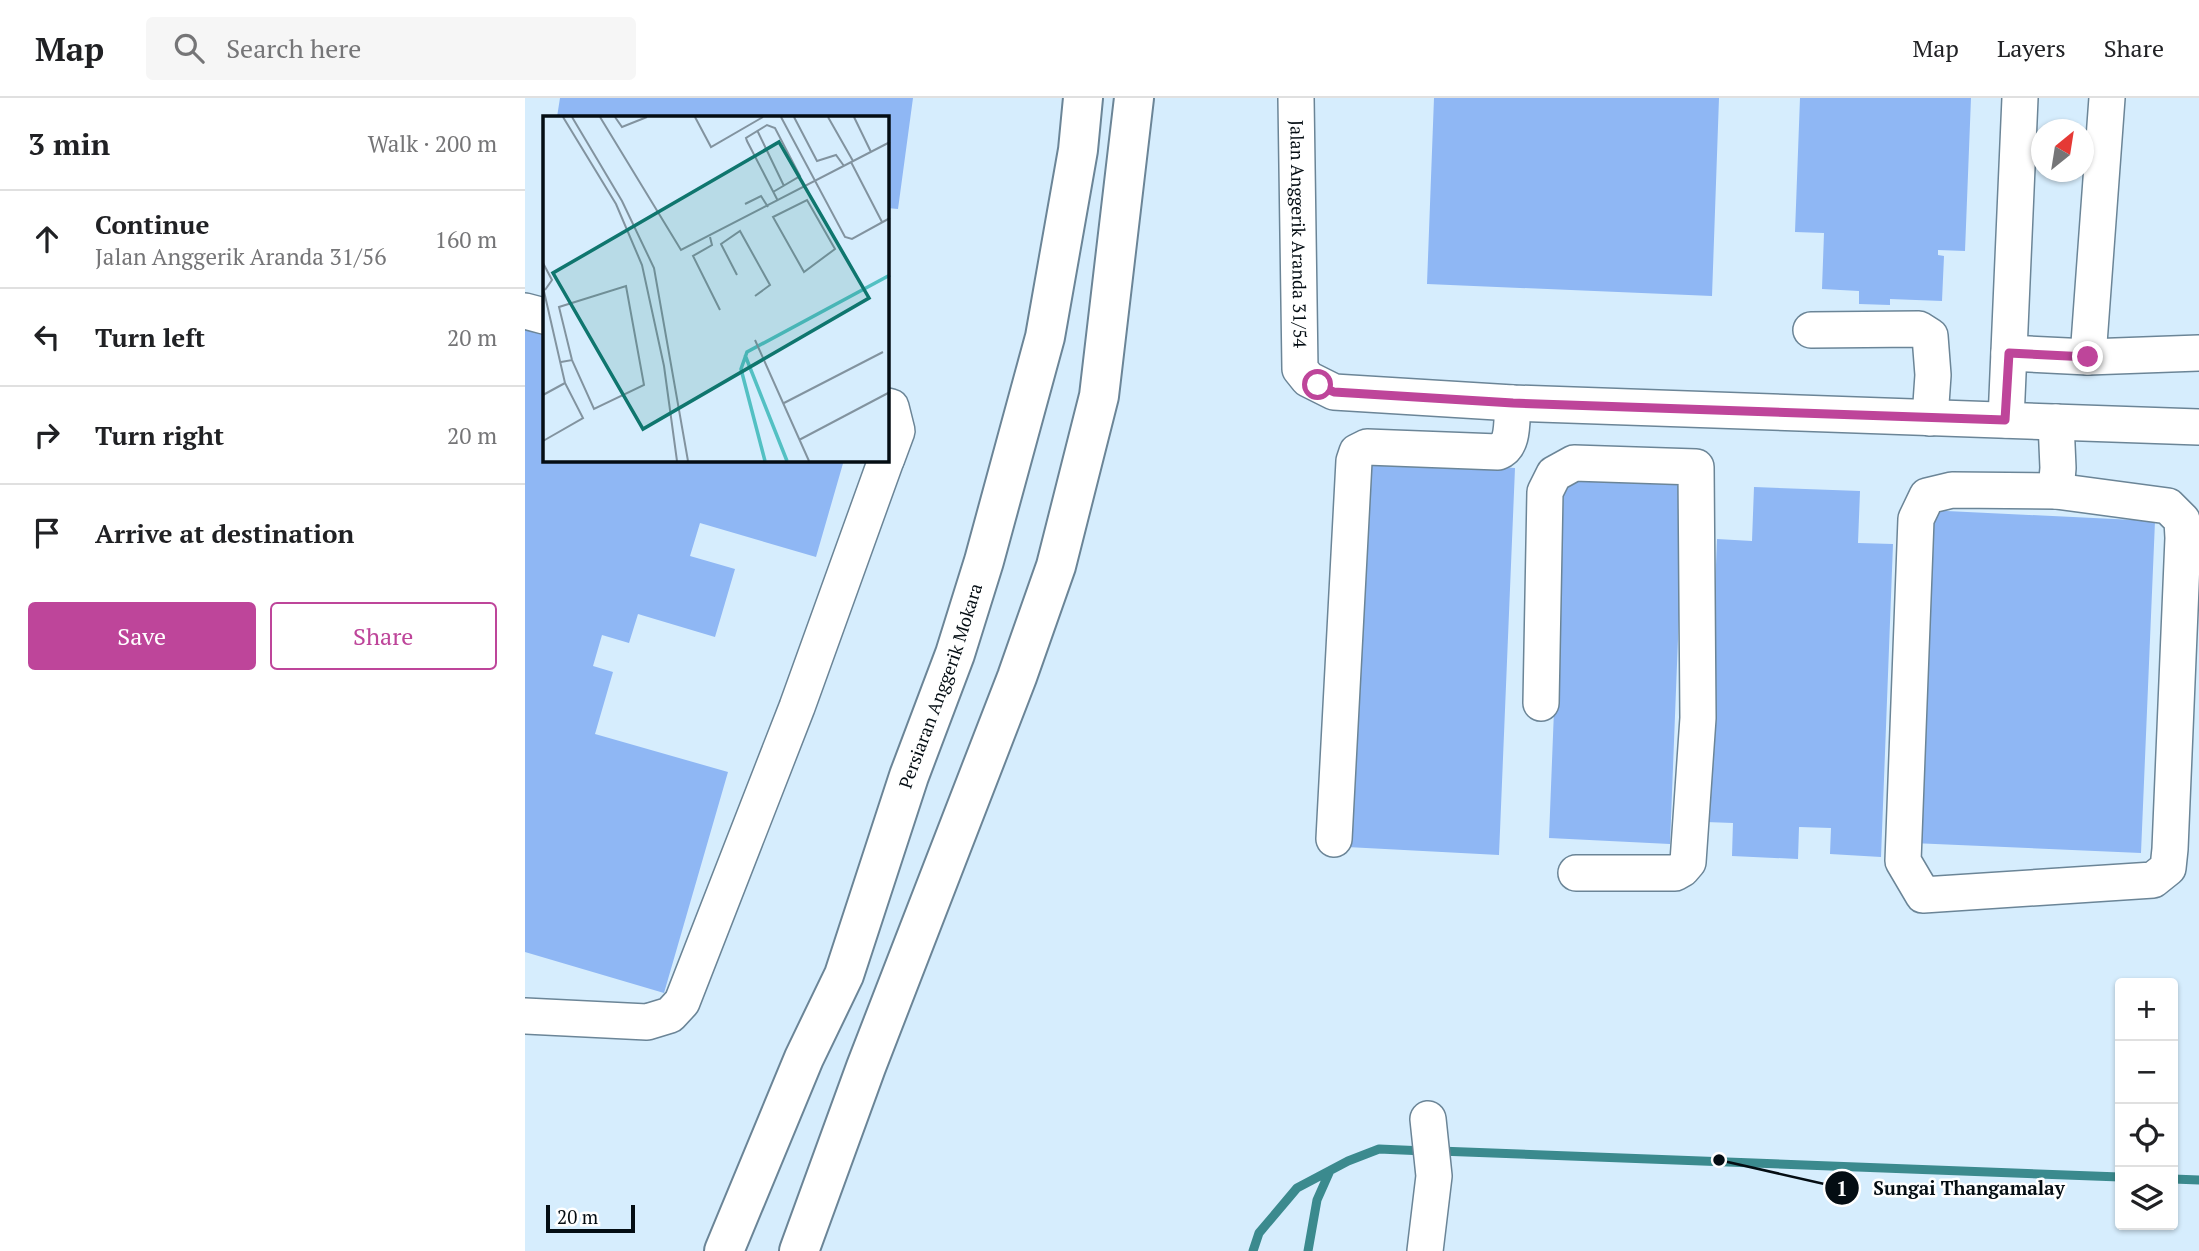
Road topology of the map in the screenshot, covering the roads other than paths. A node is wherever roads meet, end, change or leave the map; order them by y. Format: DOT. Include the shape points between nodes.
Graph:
graph roads {
  1 [pos="1083,98"];
  2 [pos="1133,98"];
  3 [pos="1296,98"];
  4 [pos="2020,98"];
  5 [pos="2107,98"];
  6 [pos="525,311"];
  7 [pos="543,316"];
  8 [pos="1811,330"];
  9 [pos="2009,353"];
  10 [pos="2199,353"];
  11 [pos="2088,357"];
  12 [pos="1513,403"];
  13 [pos="889,406"];
  14 [pos="1693,409"];
  15 [pos="1930,418"];
  16 [pos="2005,420"];
  17 [pos="2056,422"];
  18 [pos="2199,427"];
  19 [pos="889,453"];
  20 [pos="886,462"];
  21 [pos="1696,467"];
  22 [pos="2056,491"];
  23 [pos="1541,703"];
  24 [pos="1333,839"];
  25 [pos="1576,873"];
  26 [pos="525,1016"];
  27 [pos="1428,1119"];
  28 [pos="724,1251"];
  29 [pos="799,1251"];
  30 [pos="1425,1251"];
  1 -- 28 [label="main road, Persiaran Anggerik Mokara" via="1045,337 984,561 844,975 804,1058"];
  2 -- 29 [label="main road" via="1099,396 1056,566"];
  3 -- 12 [label="street, Jalan Anggerik Aranda 31/54" via="1300,369 1308,379 1334,392"];
  4 -- 9 [label="street"];
  5 -- 11 [label="street"];
  6 -- 7 [label="street"];
  8 -- 15 [label="street" via="1919,329 1930,336"];
  9 -- 11 [label="street"];
  9 -- 16 [label="street"];
  10 -- 11 [label="street"];
  12 -- 14 [label="street"];
  12 -- 24 [label="street" via="1509,443 1498,453 1367,447 1357,452"];
  13 -- 19 [label="street" via="897,431"];
  14 -- 15 [label="street"];
  14 -- 21 [label="street"];
  15 -- 16 [label="street"];
  16 -- 17 [label="street"];
  17 -- 18 [label="street"];
  17 -- 22 [label="street"];
  20 -- 26 [label="street" via="682,1002 670,1015 647,1022"];
  21 -- 23 [label="street" via="1574,463 1554,474 1545,492"];
  21 -- 25 [label="street" via="1698,718 1688,862 1675,873"];
  22 -- 22 [label="street" via="2168,506 2182,520 2168,868 2153,880 1923,895 1903,861 1916,519 1927,496 1952,490"];
  27 -- 30 [label="street" via="1434,1175"];
}
